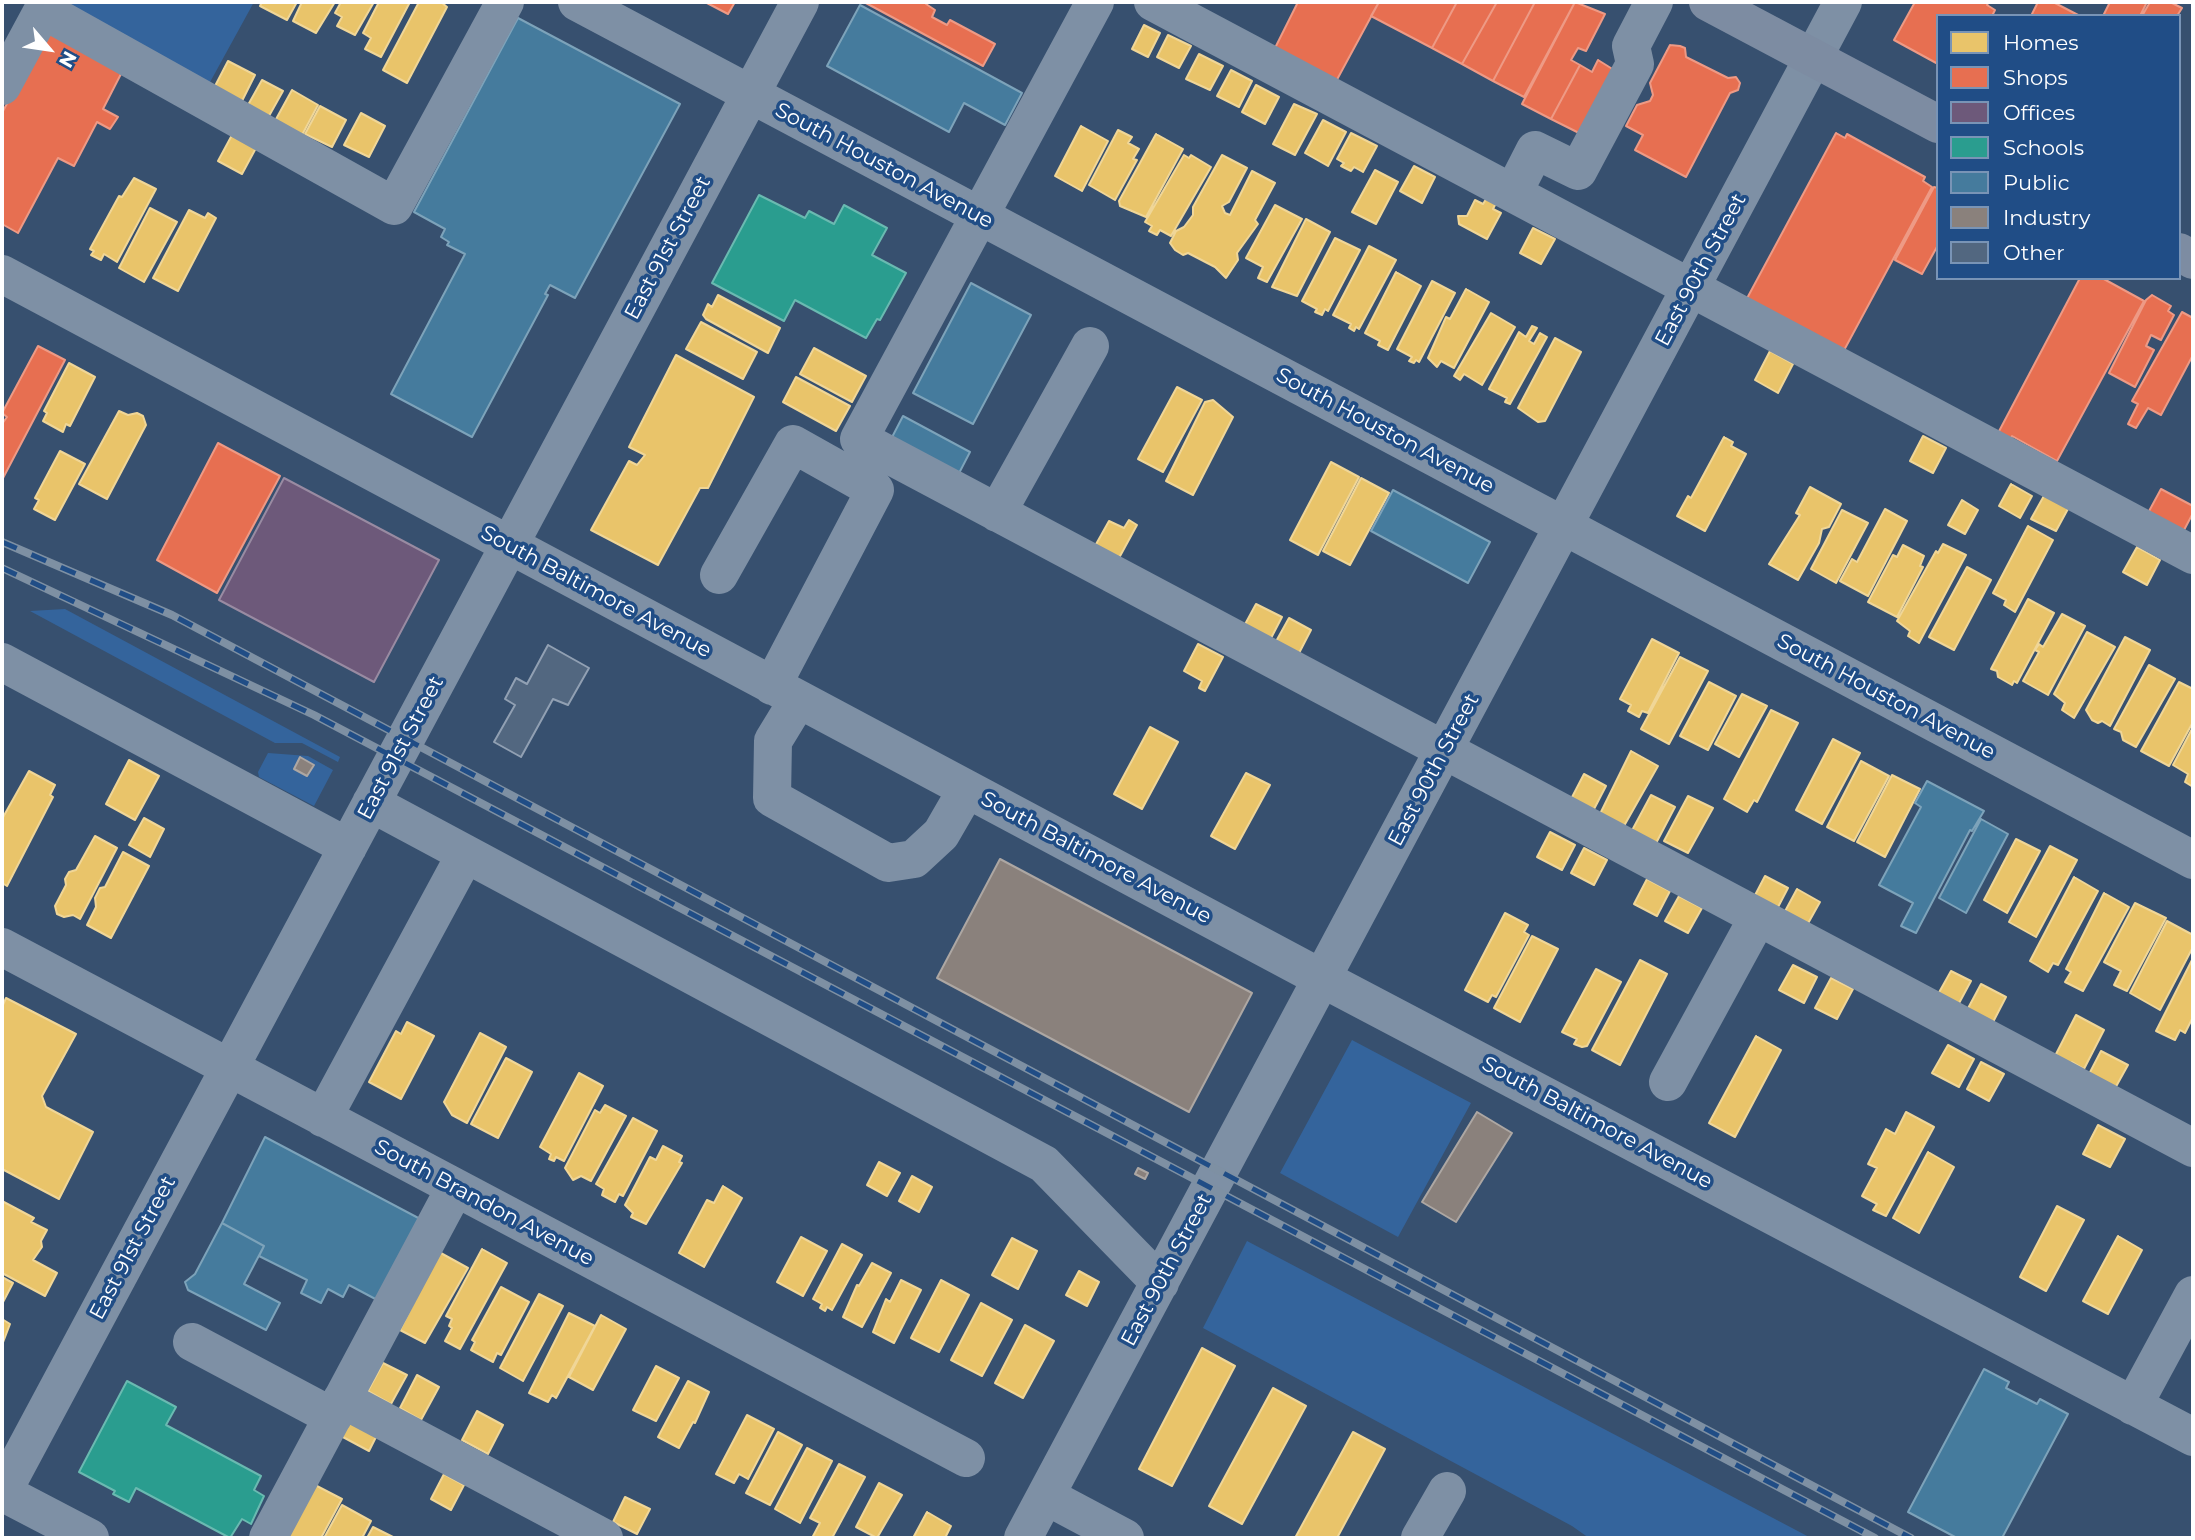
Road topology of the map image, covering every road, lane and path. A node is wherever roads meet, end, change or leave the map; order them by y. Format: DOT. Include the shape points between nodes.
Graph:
graph roads {
  1 [pos="505,2"];
  2 [pos="577,2"];
  3 [pos="800,2"];
  4 [pos="1095,2"];
  5 [pos="1153,2"];
  6 [pos="1654,2"];
  7 [pos="1709,2"];
  8 [pos="1843,2"];
  9 [pos="1813,58"];
  10 [pos="2,86"];
  11 [pos="750,94"];
  12 [pos="1936,123"];
  13 [pos="1513,193"];
  14 [pos="978,216"];
  15 [pos="2,274"];
  16 [pos="1692,288"];
  17 [pos="1090,346"];
  18 [pos="997,513"];
  19 [pos="1565,526"];
  20 [pos="509,546"];
  21 [pos="2193,555"];
  22 [pos="719,575"];
  23 [pos="2,662"];
  24 [pos="785,693"];
  25 [pos="1445,751"];
  26 [pos="967,789"];
  27 [pos="371,803"];
  28 [pos="348,847"];
  29 [pos="465,855"];
  30 [pos="2193,860"];
  31 [pos="1758,917"];
  32 [pos="2,947"];
  33 [pos="1323,979"];
  34 [pos="230,1068"];
  35 [pos="1668,1082"];
  36 [pos="323,1118"];
  37 [pos="2193,1148"];
  38 [pos="455,1188"];
  39 [pos="1160,1283"];
  40 [pos="2193,1295"];
  41 [pos="192,1342"];
  42 [pos="2133,1406"];
  43 [pos="337,1408"];
  44 [pos="2193,1437"];
  45 [pos="966,1458"];
  46 [pos="2,1492"];
  47 [pos="1447,1492"];
  48 [pos="1046,1496"];
  49 [pos="90,1538"];
  50 [pos="268,1538"];
  51 [pos="604,1538"];
  52 [pos="1023,1538"];
  53 [pos="1125,1538"];
  54 [pos="1420,1538"];
  1 -- 10 [label="street" via="394,206 43,10"];
  2 -- 11 [label="street, South Houston Avenue"];
  3 -- 11 [label="street, East 91st Street"];
  4 -- 14 [label="street"];
  5 -- 13 [label="street"];
  6 -- 13 [label="street" via="1631,46 1635,64 1578,171 1535,150"];
  7 -- 9 [label="main road"];
  8 -- 9 [label="street, East 90th Street"];
  9 -- 12 [label="main road"];
  9 -- 16 [label="street, East 90th Street"];
  11 -- 14 [label="street, South Houston Avenue"];
  11 -- 20 [label="street, East 91st Street"];
  13 -- 16 [label="street"];
  14 -- 18 [label="street" via="859,439"];
  14 -- 19 [label="street, South Houston Avenue"];
  15 -- 20 [label="street, South Baltimore Avenue"];
  16 -- 19 [label="street, East 90th Street"];
  16 -- 21 [label="street"];
  17 -- 18 [label="street"];
  18 -- 25 [label="street"];
  19 -- 25 [label="street, East 90th Street"];
  19 -- 30 [label="street, South Houston Avenue"];
  20 -- 24 [label="street, South Baltimore Avenue"];
  20 -- 27 [label="street, East 91st Street"];
  22 -- 24 [label="street" via="793,444 875,490"];
  23 -- 28 [label="street"];
  24 -- 26 [label="street, South Baltimore Avenue"];
  24 -- 26 [label="street" via="773,741 772,798 888,863 914,859 942,834"];
  25 -- 31 [label="street"];
  25 -- 33 [label="street, East 90th Street"];
  26 -- 33 [label="street, South Baltimore Avenue"];
  27 -- 28 [label="street, East 91st Street"];
  27 -- 29 [label="street"];
  28 -- 34 [label="street, East 91st Street"];
  29 -- 36 [label="street"];
  29 -- 39 [label="street" via="1044,1164"];
  31 -- 35 [label="street"];
  31 -- 37 [label="street"];
  32 -- 34 [label="street, South Brandon Avenue"];
  33 -- 39 [label="street, East 90th Street"];
  33 -- 42 [label="street, South Baltimore Avenue"];
  34 -- 36 [label="street, South Brandon Avenue"];
  34 -- 46 [label="street, East 91st Street"];
  36 -- 38 [label="street, South Brandon Avenue"];
  38 -- 43 [label="street"];
  38 -- 45 [label="street, South Brandon Avenue"];
  39 -- 48 [label="street, East 90th Street"];
  40 -- 42 [label="street"];
  41 -- 43 [label="street"];
  42 -- 44 [label="street, South Baltimore Avenue"];
  43 -- 50 [label="street"];
  43 -- 51 [label="street"];
  46 -- 49 [label="street"];
  47 -- 54 [label="street"];
  48 -- 52 [label="street, East 90th Street"];
  48 -- 53 [label="street"];
}
